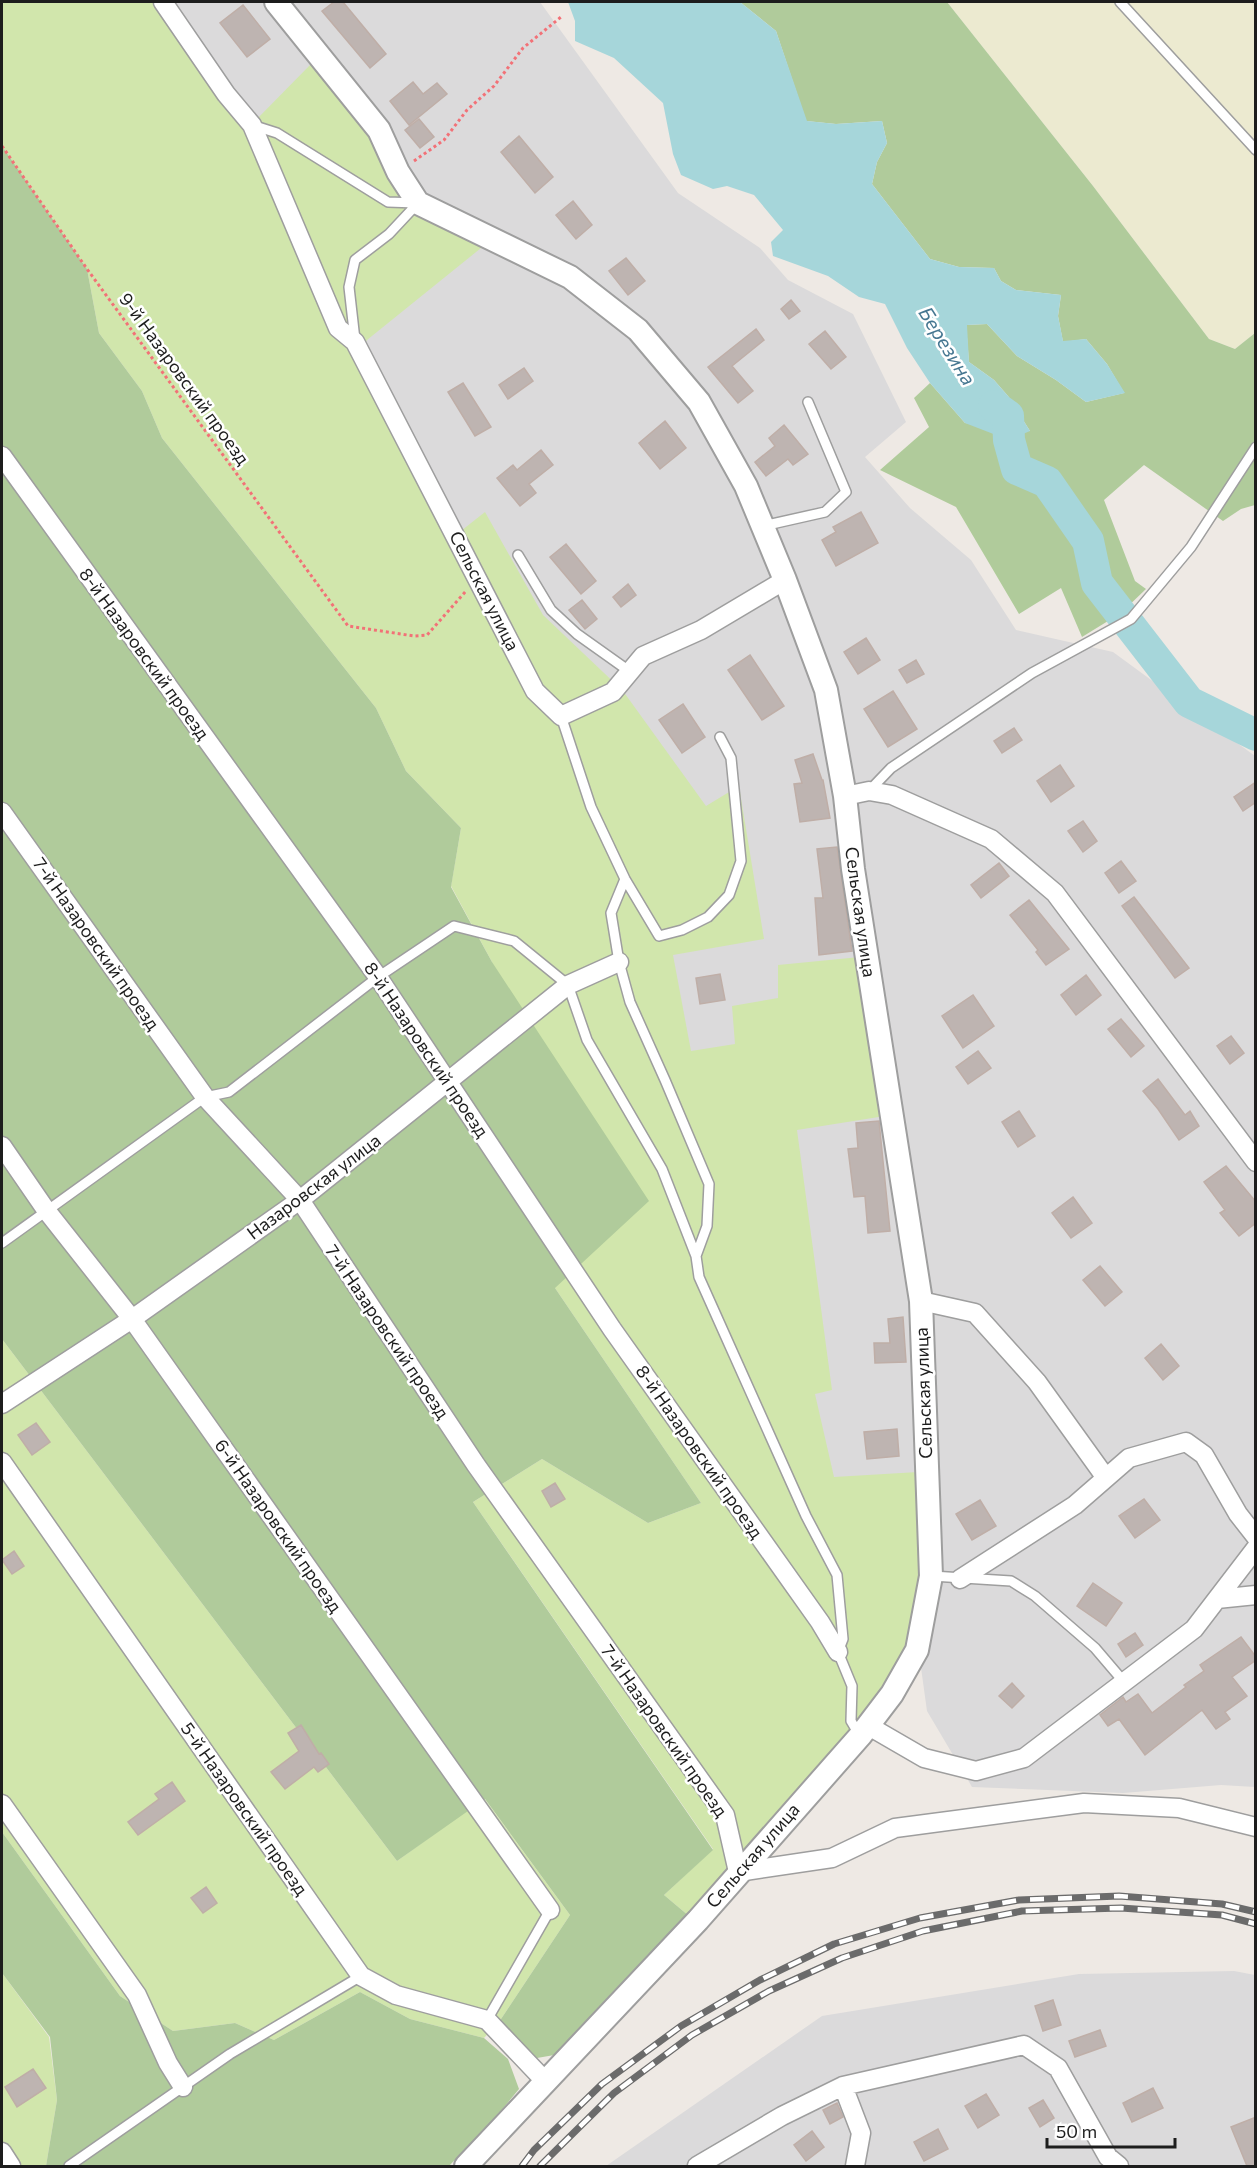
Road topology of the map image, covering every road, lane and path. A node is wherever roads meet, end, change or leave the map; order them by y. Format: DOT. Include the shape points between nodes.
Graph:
graph roads {
  1 [pos="163,2"];
  2 [pos="276,2"];
  3 [pos="1120,2"];
  4 [pos="561,17"];
  5 [pos="252,125"];
  6 [pos="2,147"];
  7 [pos="1256,150"];
  8 [pos="398,172"];
  9 [pos="418,203"];
  10 [pos="355,342"];
  11 [pos="808,402"];
  12 [pos="1256,447"];
  13 [pos="2,456"];
  14 [pos="763,526"];
  15 [pos="518,555"];
  16 [pos="478,577"];
  17 [pos="785,580"];
  18 [pos="629,671"];
  19 [pos="561,716"];
  20 [pos="720,737"];
  21 [pos="869,791"];
  22 [pos="845,796"];
  23 [pos="2,812"];
  24 [pos="625,879"];
  25 [pos="619,962"];
  26 [pos="378,977"];
  27 [pos="568,985"];
  28 [pos="448,1082"];
  29 [pos="205,1098"];
  30 [pos="2,1146"];
  31 [pos="1256,1162"];
  32 [pos="300,1200"];
  33 [pos="46,1210"];
  34 [pos="2,1243"];
  35 [pos="696,1256"];
  36 [pos="921,1301"];
  37 [pos="132,1319"];
  38 [pos="2,1404"];
  39 [pos="2,1462"];
  40 [pos="1106,1478"];
  41 [pos="1256,1537"];
  42 [pos="1256,1548"];
  43 [pos="931,1576"];
  44 [pos="960,1579"];
  45 [pos="1256,1595"];
  46 [pos="1217,1599"];
  47 [pos="838,1652"];
  48 [pos="1124,1682"];
  49 [pos="863,1730"];
  50 [pos="2,1804"];
  51 [pos="1256,1827"];
  52 [pos="738,1872"];
  53 [pos="550,1910"];
  54 [pos="361,1976"];
  55 [pos="487,2020"];
  56 [pos="545,2081"];
  57 [pos="843,2086"];
  58 [pos="183,2087"];
  59 [pos="2,2152"];
  60 [pos="11,2166"];
  61 [pos="69,2166"];
  62 [pos="466,2166"];
  63 [pos="697,2166"];
  64 [pos="855,2166"];
  65 [pos="1119,2166"];
  1 -- 5 [label="street, Сельская улица"];
  2 -- 8 [label="street" via="379,130"];
  3 -- 7 [label="lane"];
  4 -- 8 [label="path" via="523,48 444,140"];
  5 -- 9 [label="lane" via="277,133 388,202"];
  5 -- 10 [label="street, Сельская улица" via="338,328"];
  6 -- 16 [label="path, 9-й Назаровский проезд" via="348,626 427,635"];
  8 -- 9 [label="street"];
  9 -- 10 [label="lane" via="389,234 356,260 349,287"];
  9 -- 14 [label="street, Сельская улица" via="570,277 638,330 699,402 746,486"];
  10 -- 16 [label="street, Сельская улица"];
  11 -- 14 [label="lane" via="846,492 825,512"];
  12 -- 21 [label="lane" via="1191,547 1131,619 1032,673 891,768"];
  13 -- 26 [label="street, 8-й Назаровский проезд"];
  14 -- 17 [label="street, Сельская улица"];
  15 -- 18 [label="lane" via="551,610"];
  16 -- 19 [label="street, Сельская улица" via="536,691"];
  17 -- 18 [label="street" via="701,630 643,656"];
  17 -- 22 [label="street, Сельская улица" via="826,690"];
  18 -- 19 [label="street" via="613,692"];
  19 -- 24 [label="lane" via="591,807"];
  20 -- 24 [label="lane" via="731,758 741,861 729,895 708,917 659,936"];
  21 -- 22 [label="street"];
  21 -- 31 [label="street" via="907,801 991,839 1054,893"];
  22 -- 36 [label="street, Сельская улица"];
  23 -- 29 [label="street, 7-й Назаровский проезд"];
  24 -- 25 [label="lane" via="610,913"];
  25 -- 27 [label="street, Назаровская улица"];
  25 -- 35 [label="lane" via="630,1002 708,1184 707,1226"];
  26 -- 27 [label="lane" via="454,926 514,940"];
  26 -- 28 [label="street, 8-й Назаровский проезд"];
  26 -- 29 [label="lane" via="229,1092"];
  27 -- 28 [label="street, Назаровская улица"];
  27 -- 35 [label="lane" via="587,1040 662,1169"];
  28 -- 32 [label="street, Назаровская улица"];
  28 -- 47 [label="street, 8-й Назаровский проезд" via="612,1329"];
  29 -- 32 [label="street, 7-й Назаровский проезд"];
  29 -- 33 [label="lane"];
  30 -- 33 [label="street, 6-й Назаровский проезд"];
  32 -- 37 [label="street, Назаровская улица"];
  32 -- 52 [label="street, 7-й Назаровский проезд" via="476,1465 725,1815"];
  33 -- 34 [label="lane"];
  33 -- 37 [label="street, 6-й Назаровский проезд"];
  35 -- 47 [label="lane" via="699,1277 806,1516 837,1575 843,1639"];
  36 -- 40 [label="street" via="975,1313 1037,1382"];
  36 -- 43 [label="street, Сельская улица"];
  37 -- 38 [label="street, Назаровская улица"];
  37 -- 53 [label="street, 6-й Назаровский проезд"];
  39 -- 54 [label="street, 5-й Назаровский проезд"];
  40 -- 41 [label="street" via="1130,1458 1186,1442 1204,1455"];
  40 -- 44 [label="street" via="1075,1505"];
  42 -- 46 [label="street"];
  43 -- 44 [label="lane"];
  43 -- 49 [label="street, Сельская улица" via="916,1650 892,1694"];
  44 -- 48 [label="lane" via="1011,1581 1027,1591 1095,1648"];
  45 -- 46 [label="street"];
  46 -- 48 [label="street" via="1194,1629"];
  47 -- 49 [label="lane" via="852,1686 851,1721"];
  48 -- 49 [label="street" via="1024,1758 976,1771 924,1758"];
  49 -- 52 [label="street, Сельская улица"];
  50 -- 58 [label="street" via="137,1995 168,2064"];
  51 -- 52 [label="street" via="1179,1808 1084,1803 895,1828 832,1858"];
  52 -- 56 [label="street, Сельская улица" via="632,1992"];
  53 -- 55 [label="lane"];
  54 -- 55 [label="street, 5-й Назаровский проезд" via="396,1995"];
  54 -- 58 [label="lane" via="230,2054"];
  55 -- 56 [label="street"];
  56 -- 62 [label="street, Сельская улица"];
  57 -- 63 [label="street" via="782,2116"];
  57 -- 64 [label="street" via="861,2133"];
  57 -- 65 [label="street" via="1024,2045 1058,2068 1108,2157"];
  58 -- 61 [label="lane"];
  59 -- 60 [label="street"];
}
